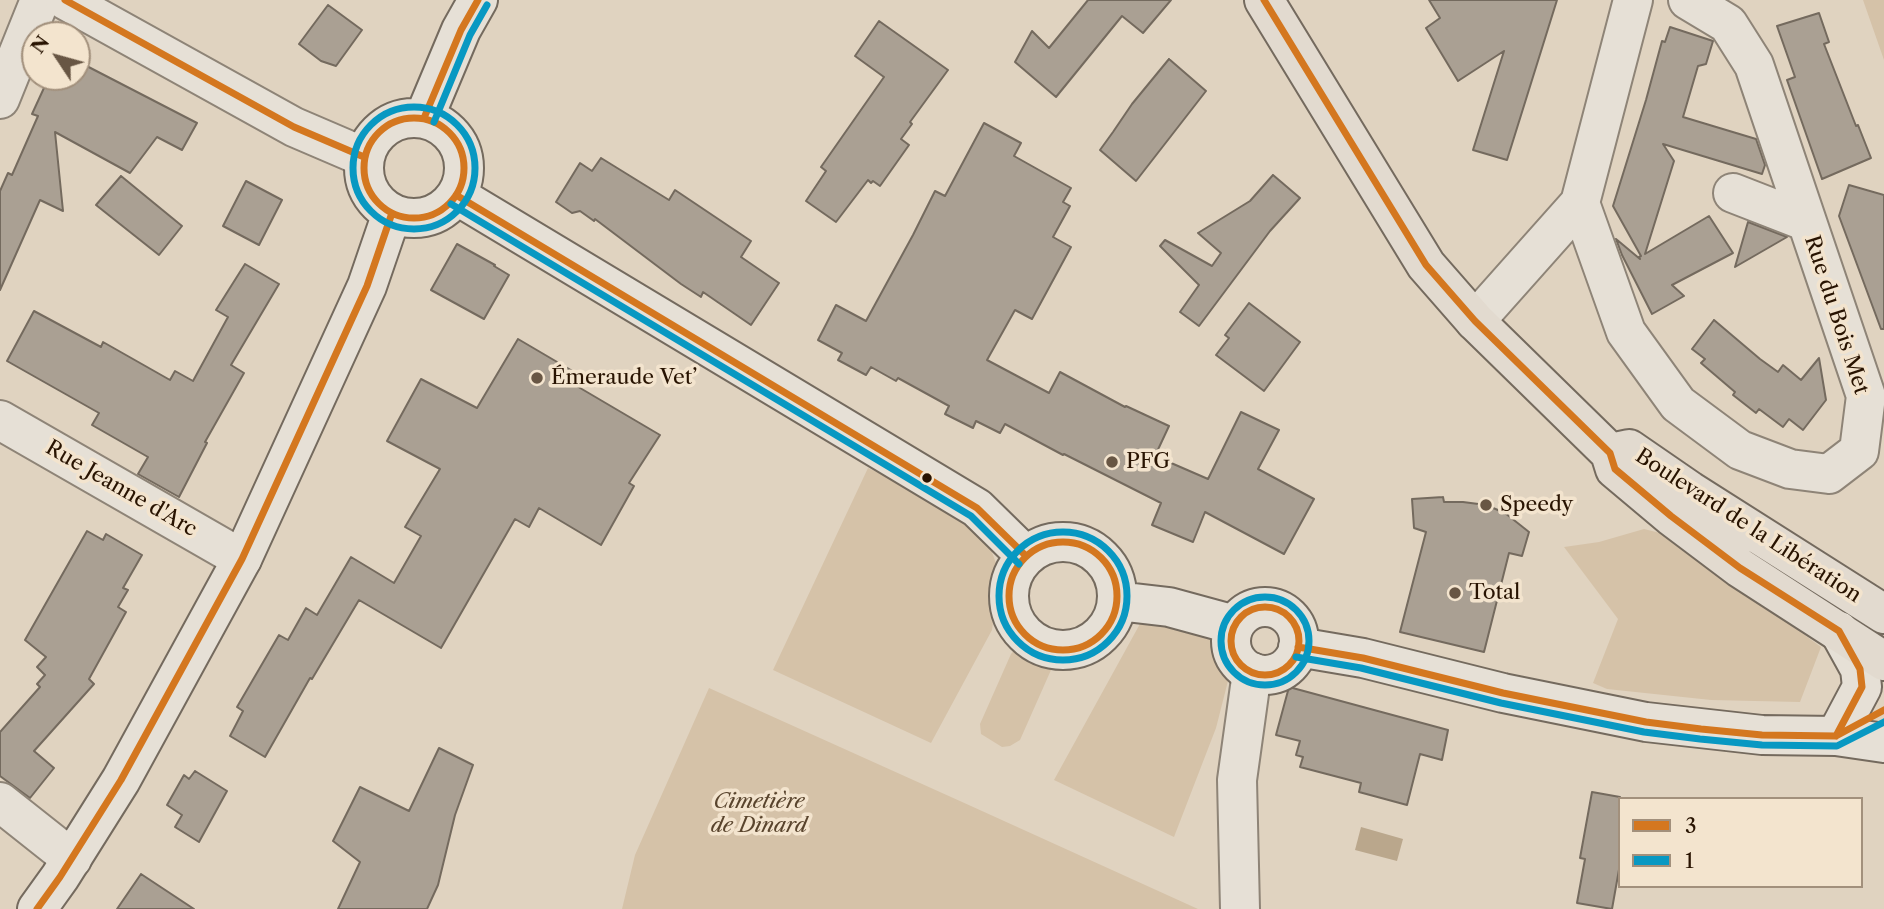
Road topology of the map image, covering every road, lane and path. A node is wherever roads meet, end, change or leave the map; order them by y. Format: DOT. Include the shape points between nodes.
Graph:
graph roads {
  1 [pos="40,0"];
  2 [pos="65,0"];
  3 [pos="478,0"];
  4 [pos="1264,0"];
  5 [pos="1633,0"];
  6 [pos="1688,0"];
  7 [pos="0,99"];
  8 [pos="424,118"];
  9 [pos="365,157"];
  10 [pos="1734,193"];
  11 [pos="456,195"];
  12 [pos="1580,203"];
  13 [pos="392,213"];
  14 [pos="1805,221"];
  15 [pos="1475,321"];
  16 [pos="0,420"];
  17 [pos="1610,453"];
  18 [pos="1872,459"];
  19 [pos="1026,556"];
  20 [pos="242,559"];
  21 [pos="1117,601"];
  22 [pos="1884,614"];
  23 [pos="1235,625"];
  24 [pos="1839,631"];
  25 [pos="1298,648"];
  26 [pos="1884,661"];
  27 [pos="1252,672"];
  28 [pos="1884,710"];
  29 [pos="1836,736"];
  30 [pos="1884,743"];
  31 [pos="0,803"];
  32 [pos="72,859"];
  33 [pos="37,909"];
  34 [pos="1240,909"];
  1 -- 7 [label="main road"];
  2 -- 9 [label="main road" via="294,127"];
  3 -- 8 [label="main road"];
  4 -- 15 [label="main road, Boulevard de la Libération" via="1426,265"];
  5 -- 12 [label="main road"];
  6 -- 14 [label="main road, Rue du Bois Met" via="1728,24 1754,65"];
  8 -- 9 [label="main road" via="393,121 370,142"];
  8 -- 11 [label="main road" via="452,134 460,148 463,180"];
  9 -- 13 [label="main road" via="363,174 369,190"];
  10 -- 14 [label="main road, Rue du Bois Met"];
  11 -- 13 [label="main road" via="447,206 421,218"];
  11 -- 19 [label="main road" via="977,508"];
  12 -- 15 [label="main road"];
  12 -- 18 [label="main road, Rue du Bois Met" via="1626,332 1678,404 1740,450 1790,469 1829,474"];
  13 -- 20 [label="main road" via="367,286"];
  14 -- 18 [label="main road, Rue du Bois Met" via="1866,396"];
  15 -- 17 [label="main road, Boulevard de la Libération"];
  16 -- 20 [label="main road, Rue Jeanne d'Arc"];
  17 -- 22 [label="main road, Boulevard de la Libération" via="1629,449"];
  17 -- 24 [label="main road, Boulevard de la Libération" via="1615,468 1671,516 1740,568"];
  19 -- 21 [label="main road" via="1051,543 1070,542 1088,548 1108,565"];
  19 -- 21 [label="main road" via="1014,571 1009,589 1012,617 1027,637 1043,647 1061,651 1096,639 1109,625"];
  20 -- 32 [label="main road" via="121,780"];
  21 -- 23 [label="main road" via="1168,607"];
  23 -- 25 [label="main road" via="1255,608 1279,609 1295,625"];
  23 -- 27 [label="main road" via="1232,648"];
  24 -- 26 [label="main road, Boulevard de la Libération"];
  24 -- 29 [label="main road" via="1860,669 1862,687"];
  25 -- 27 [label="main road" via="1294,658 1276,673"];
  25 -- 29 [label="main road" via="1363,658 1646,722 1762,735"];
  27 -- 34 [label="main road" via="1237,779"];
  28 -- 29 [label="main road"];
  29 -- 30 [label="main road"];
  31 -- 32 [label="main road"];
  32 -- 33 [label="main road"];
}
